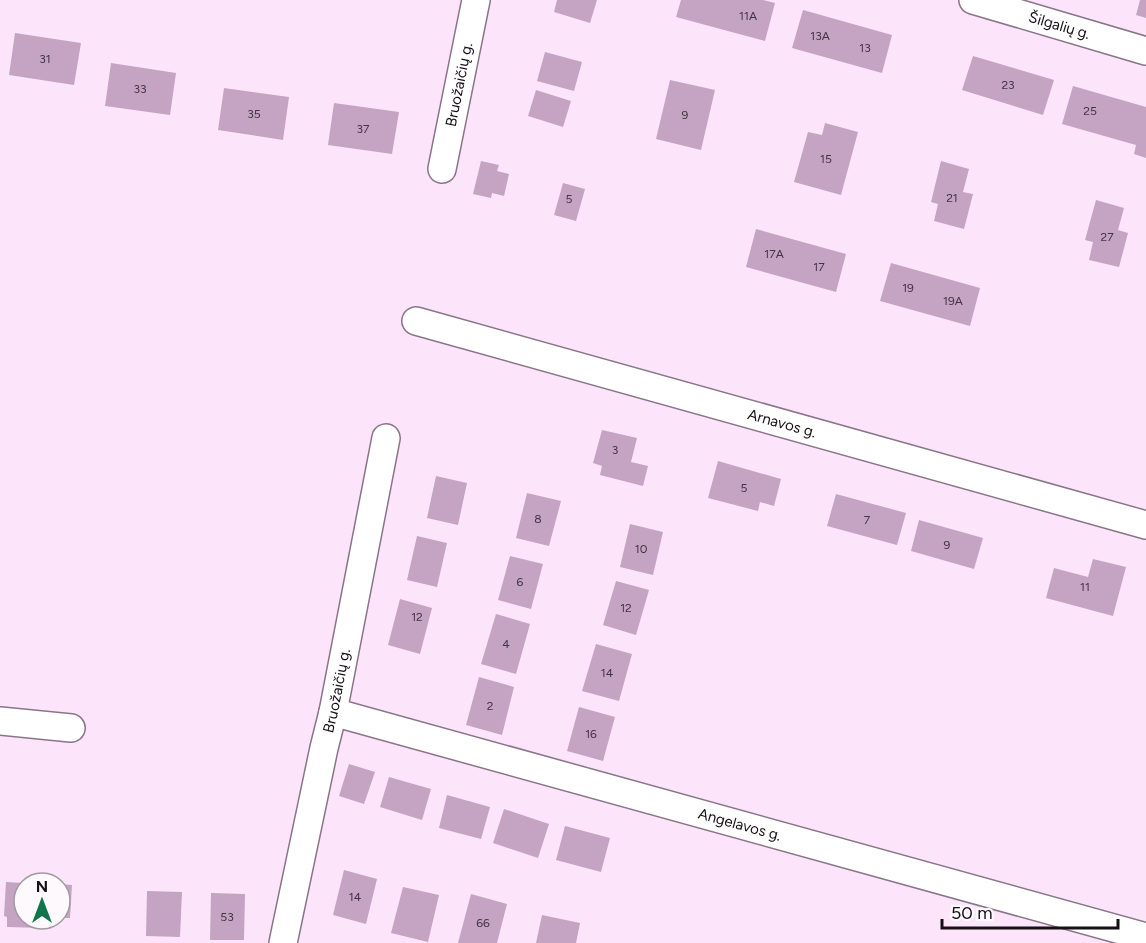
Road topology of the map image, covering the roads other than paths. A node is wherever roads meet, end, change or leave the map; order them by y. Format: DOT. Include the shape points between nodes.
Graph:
graph roads {
  1 [pos="476,0"];
  2 [pos="973,0"];
  3 [pos="1146,51"];
  4 [pos="442,169"];
  5 [pos="416,321"];
  6 [pos="386,438"];
  7 [pos="1146,525"];
  8 [pos="333,712"];
  9 [pos="0,720"];
  10 [pos="72,728"];
  11 [pos="1146,937"];
  12 [pos="283,943"];
  1 -- 4 [label="street, Bruožaičių g."];
  2 -- 3 [label="street, Šilgalių g."];
  5 -- 7 [label="street, Arnavos g."];
  6 -- 8 [label="street, Bruožaičių g."];
  8 -- 11 [label="street, Angelavos g."];
  8 -- 12 [label="street, Bruožaičių g."];
  9 -- 10 [label="street"];
}
